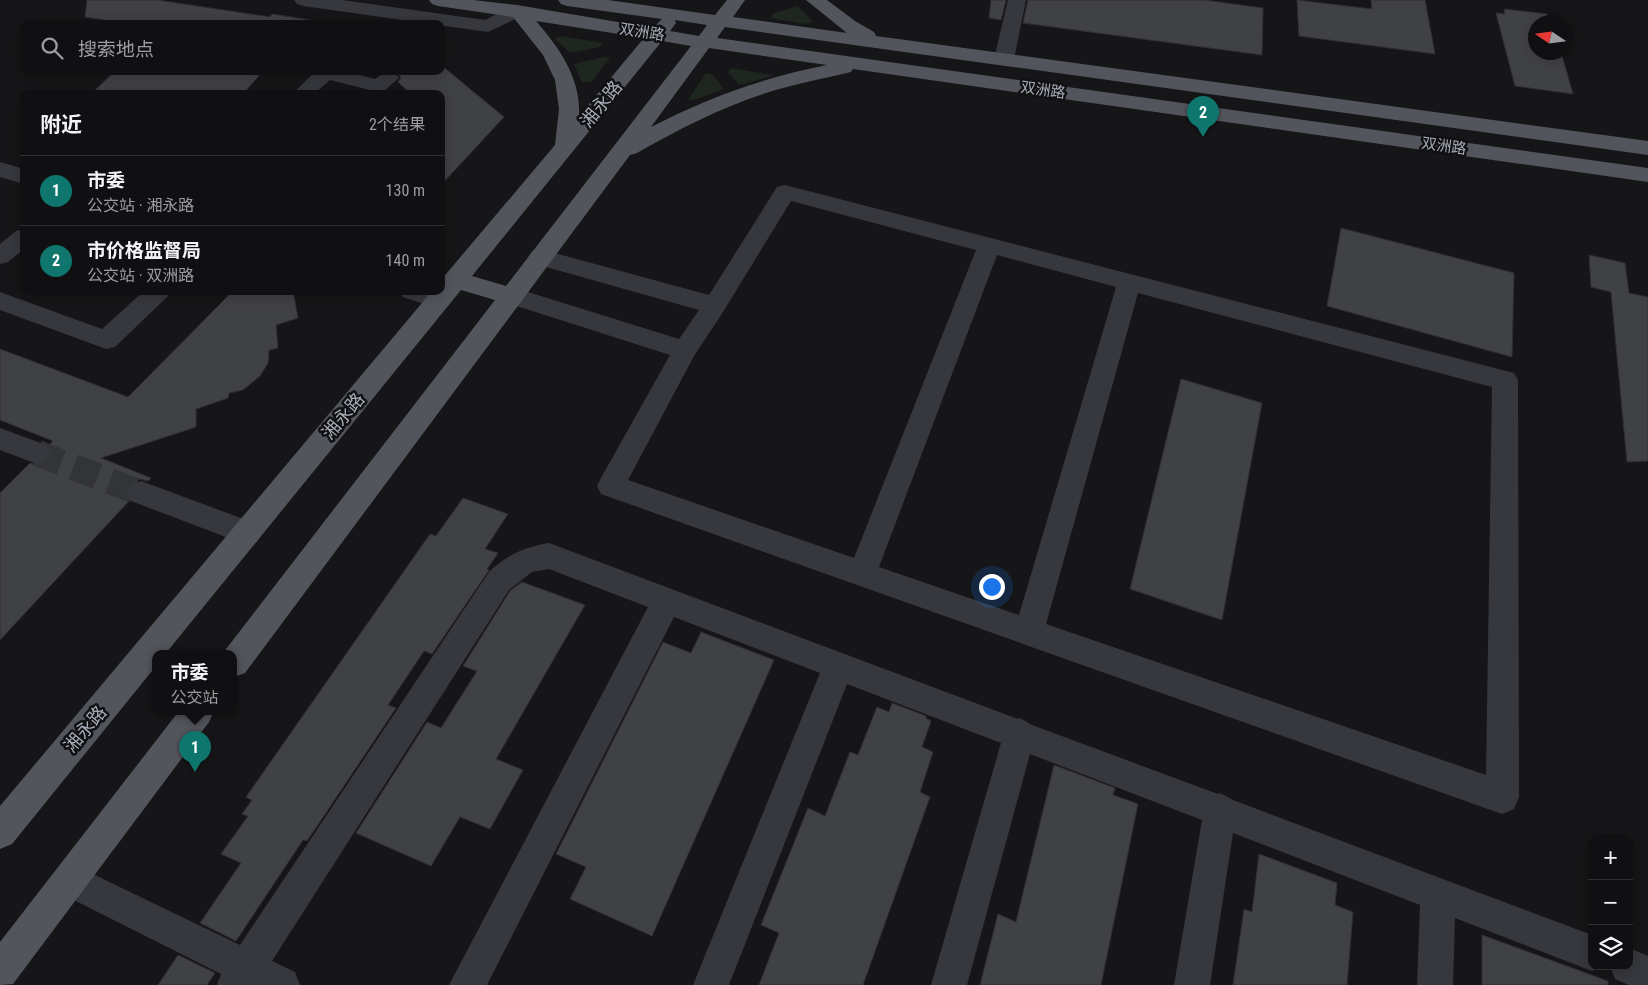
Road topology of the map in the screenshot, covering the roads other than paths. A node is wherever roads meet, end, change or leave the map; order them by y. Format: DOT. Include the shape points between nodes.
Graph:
graph roads {
  1 [pos="303,0"];
  2 [pos="438,0"];
  3 [pos="567,0"];
  4 [pos="686,0"];
  5 [pos="736,0"];
  6 [pos="814,0"];
  7 [pos="1017,0"];
  8 [pos="517,11"];
  9 [pos="674,14"];
  10 [pos="443,20"];
  11 [pos="445,20"];
  12 [pos="720,21"];
  13 [pos="457,22"];
  14 [pos="445,32"];
  15 [pos="657,34"];
  16 [pos="704,42"];
  17 [pos="877,42"];
  18 [pos="1013,61"];
  19 [pos="866,65"];
  20 [pos="323,75"];
  21 [pos="337,75"];
  22 [pos="389,78"];
  23 [pos="1017,86"];
  24 [pos="306,90"];
  25 [pos="565,148"];
  26 [pos="1648,148"];
  27 [pos="618,155"];
  28 [pos="0,170"];
  29 [pos="1648,175"];
  30 [pos="20,176"];
  31 [pos="20,240"];
  32 [pos="989,246"];
  33 [pos="0,256"];
  34 [pos="540,258"];
  35 [pos="457,280"];
  36 [pos="1129,282"];
  37 [pos="445,294"];
  38 [pos="155,295"];
  39 [pos="424,295"];
  40 [pos="444,295"];
  41 [pos="512,296"];
  42 [pos="440,300"];
  43 [pos="0,301"];
  44 [pos="714,306"];
  45 [pos="685,350"];
  46 [pos="0,439"];
  47 [pos="37,453"];
  48 [pos="141,493"];
  49 [pos="247,533"];
  50 [pos="862,574"];
  51 [pos="667,600"];
  52 [pos="1029,632"];
  53 [pos="237,659"];
  54 [pos="838,666"];
  55 [pos="195,715"];
  56 [pos="1020,734"];
  57 [pos="1220,810"];
  58 [pos="0,832"];
  59 [pos="70,880"];
  60 [pos="1438,894"];
  61 [pos="1588,950"];
  62 [pos="1633,968"];
  63 [pos="0,971"];
  64 [pos="1648,975"];
  65 [pos="240,976"];
  66 [pos="282,985"];
  67 [pos="467,985"];
  68 [pos="711,985"];
  69 [pos="949,985"];
  70 [pos="1192,985"];
  71 [pos="1435,985"];
  1 -- 10 [label="lane"];
  2 -- 8 [label="main road, 双洲路"];
  3 -- 9 [label="main road, 双洲路"];
  4 -- 9 [label="main road, 湘永路"];
  5 -- 12 [label="main road"];
  6 -- 17 [label="main road"];
  7 -- 18 [label="lane"];
  8 -- 13 [label="lane" via="488,26"];
  8 -- 15 [label="main road, 双洲路"];
  8 -- 25 [label="main road" via="557,61 564,78 569,108"];
  9 -- 12 [label="main road, 双洲路"];
  9 -- 15 [label="main road, 湘永路"];
  11 -- 13 [label="lane"];
  12 -- 16 [label="main road"];
  12 -- 17 [label="main road, 双洲路"];
  13 -- 14 [label="lane"];
  15 -- 16 [label="main road, 双洲路"];
  15 -- 25 [label="main road, 湘永路"];
  16 -- 19 [label="main road, 双洲路"];
  16 -- 27 [label="main road"];
  17 -- 18 [label="main road, 双洲路"];
  18 -- 23 [label="main road"];
  18 -- 26 [label="main road, 双洲路"];
  19 -- 23 [label="main road, 双洲路"];
  19 -- 27 [label="main road" via="824,72 739,94 674,122"];
  20 -- 24 [label="lane"];
  21 -- 22 [label="lane" via="378,86"];
  23 -- 29 [label="main road, 双洲路"];
  25 -- 35 [label="main road, 湘永路"];
  27 -- 34 [label="main road"];
  28 -- 30 [label="lane"];
  31 -- 33 [label="lane"];
  32 -- 36 [label="lane"];
  32 -- 44 [label="lane" via="785,192"];
  32 -- 50 [label="lane"];
  34 -- 41 [label="main road"];
  34 -- 44 [label="lane"];
  35 -- 37 [label="main road, 湘永路"];
  35 -- 41 [label="main road"];
  36 -- 52 [label="lane"];
  36 -- 52 [label="lane" via="1505,380 1502,797"];
  38 -- 43 [label="lane" via="106,340"];
  39 -- 42 [label="lane"];
  40 -- 42 [label="main road, 湘永路"];
  41 -- 45 [label="lane"];
  41 -- 53 [label="main road"];
  42 -- 49 [label="main road, 湘永路"];
  44 -- 45 [label="lane"];
  45 -- 50 [label="lane" via="611,486"];
  46 -- 47 [label="lane"];
  48 -- 49 [label="lane"];
  49 -- 58 [label="main road, 湘永路"];
  50 -- 52 [label="lane"];
  51 -- 54 [label="lane"];
  51 -- 65 [label="lane" via="550,556 529,559 513,566 499,581"];
  51 -- 67 [label="lane"];
  54 -- 56 [label="lane"];
  54 -- 68 [label="lane"];
  55 -- 59 [label="main road"];
  56 -- 57 [label="lane"];
  56 -- 69 [label="lane"];
  57 -- 60 [label="lane"];
  57 -- 70 [label="lane"];
  59 -- 63 [label="main road"];
  59 -- 65 [label="lane"];
  60 -- 61 [label="lane"];
  60 -- 71 [label="lane"];
  62 -- 64 [label="lane"];
  65 -- 66 [label="lane"];
}
